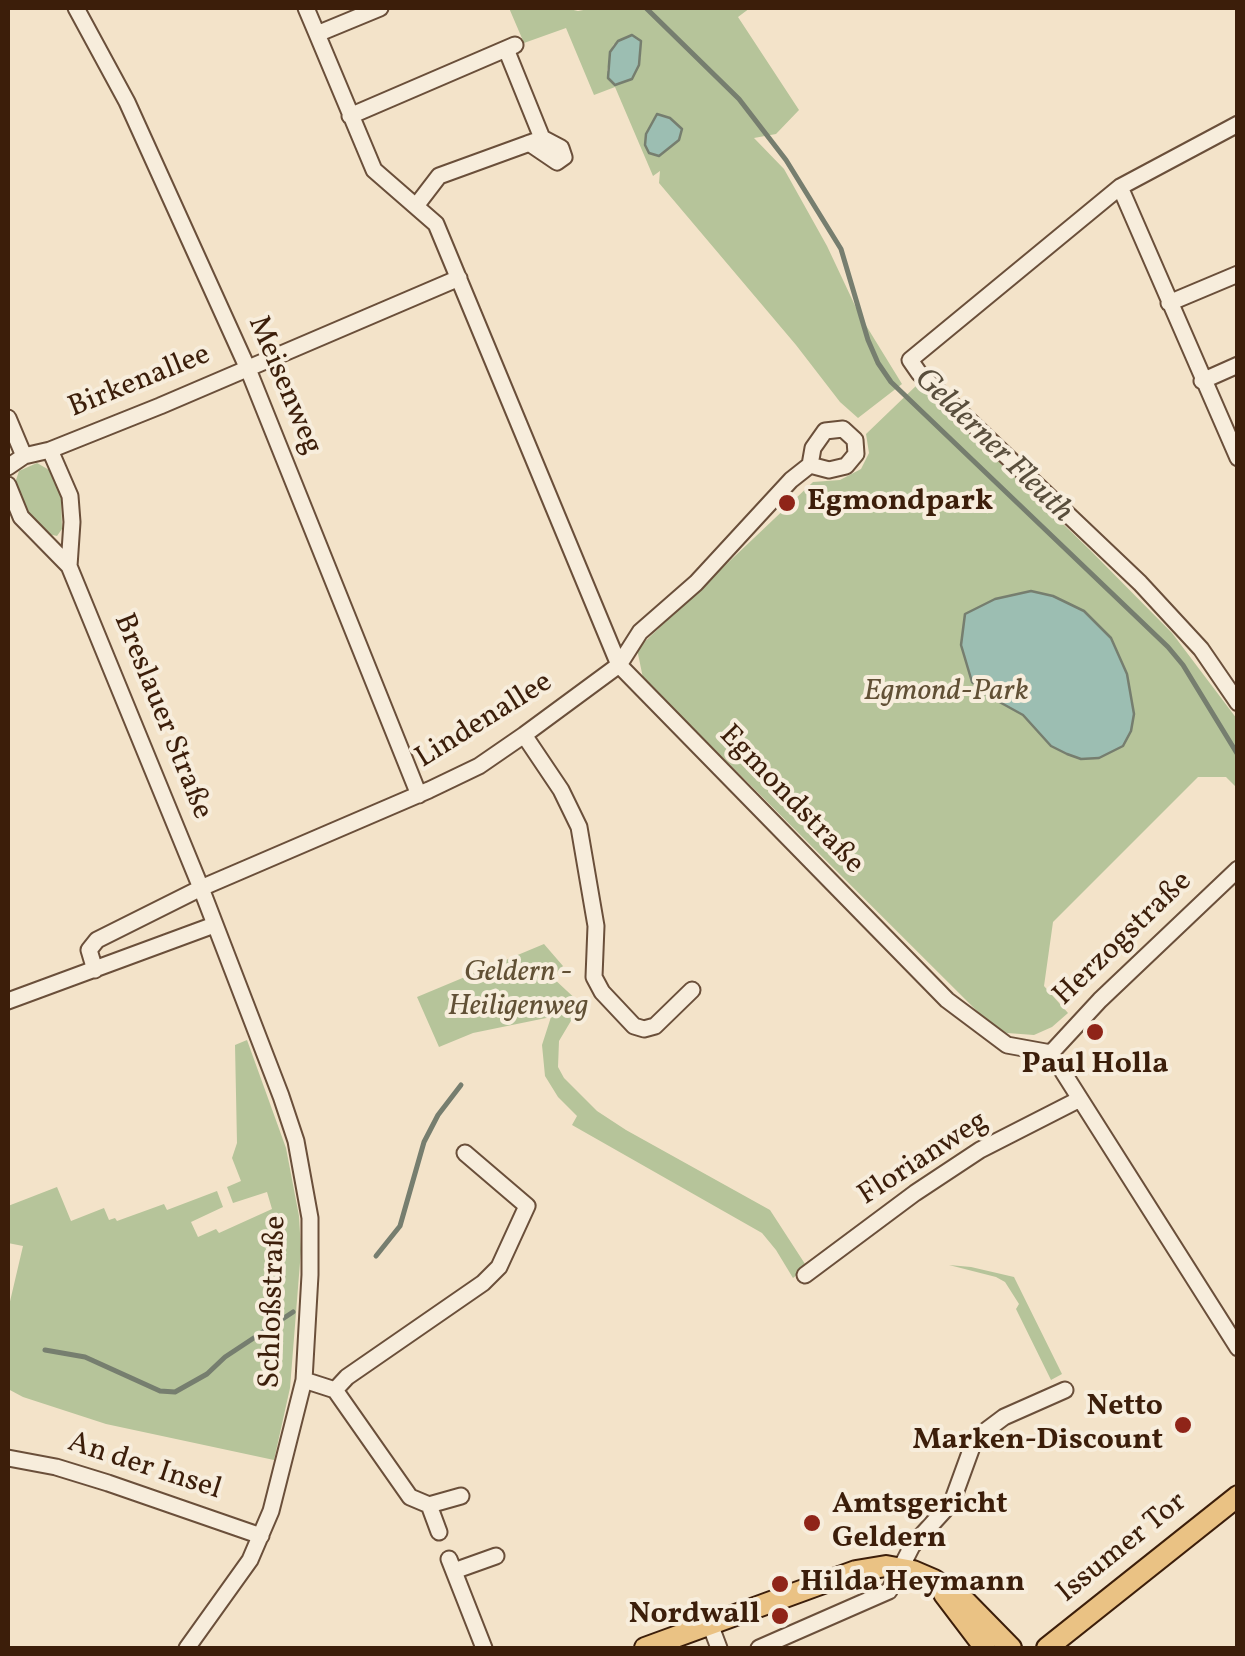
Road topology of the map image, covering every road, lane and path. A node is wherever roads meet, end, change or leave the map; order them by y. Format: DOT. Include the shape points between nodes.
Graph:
graph roads {
  1 [pos="76,8"];
  2 [pos="306,8"];
  3 [pos="380,8"];
  4 [pos="317,34"];
  5 [pos="350,116"];
  6 [pos="1238,124"];
  7 [pos="1120,187"];
  8 [pos="416,206"];
  9 [pos="1238,274"];
  10 [pos="459,278"];
  11 [pos="1169,303"];
  12 [pos="1238,365"];
  13 [pos="248,369"];
  14 [pos="1202,381"];
  15 [pos="8,418"];
  16 [pos="50,450"];
  17 [pos="24,456"];
  18 [pos="1237,457"];
  19 [pos="810,465"];
  20 [pos="8,467"];
  21 [pos="8,485"];
  22 [pos="69,566"];
  23 [pos="619,665"];
  24 [pos="1238,703"];
  25 [pos="524,735"];
  26 [pos="419,794"];
  27 [pos="1237,870"];
  28 [pos="201,888"];
  29 [pos="214,925"];
  30 [pos="95,970"];
  31 [pos="692,990"];
  32 [pos="8,1000"];
  33 [pos="1051,1053"];
  34 [pos="1078,1100"];
  35 [pos="464,1153"];
  36 [pos="806,1275"];
  37 [pos="1238,1348"];
  38 [pos="304,1380"];
  39 [pos="335,1390"];
  40 [pos="1064,1390"];
  41 [pos="8,1458"];
  42 [pos="461,1496"];
  43 [pos="1238,1496"];
  44 [pos="429,1505"];
  45 [pos="439,1532"];
  46 [pos="261,1536"];
  47 [pos="496,1556"];
  48 [pos="900,1567"];
  49 [pos="934,1580"];
  50 [pos="710,1624"];
  51 [pos="187,1648"];
  52 [pos="484,1648"];
  53 [pos="644,1648"];
  54 [pos="718,1648"];
  55 [pos="759,1648"];
  56 [pos="985,1648"];
  57 [pos="1012,1648"];
  58 [pos="1047,1648"];
  1 -- 13 [label="street, Meisenweg"];
  2 -- 4 [label="street, Egmondstraße"];
  3 -- 4 [label="street"];
  4 -- 5 [label="street, Egmondstraße"];
  5 -- 8 [label="street, Egmondstraße" via="374,170"];
  5 -- 8 [label="street" via="510,48 535,141 439,176"];
  6 -- 7 [label="street"];
  7 -- 11 [label="street"];
  7 -- 24 [label="street" via="910,360 1140,583"];
  8 -- 10 [label="street, Egmondstraße" via="436,224"];
  9 -- 11 [label="street"];
  10 -- 13 [label="street, Birkenallee"];
  10 -- 23 [label="street, Egmondstraße"];
  11 -- 14 [label="street"];
  12 -- 14 [label="street"];
  13 -- 16 [label="street, Birkenallee"];
  13 -- 26 [label="street, Meisenweg"];
  14 -- 18 [label="street"];
  15 -- 17 [label="street"];
  16 -- 17 [label="street, Birkenallee"];
  16 -- 22 [label="street, Breslauer Straße" via="70,496"];
  17 -- 20 [label="street, Birkenallee"];
  19 -- 23 [label="street, Lindenallee" via="640,632"];
  21 -- 22 [label="street, Breslauer Straße" via="21,517"];
  22 -- 28 [label="street, Breslauer Straße"];
  23 -- 25 [label="street, Lindenallee"];
  23 -- 33 [label="street, Egmondstraße" via="947,1000 1006,1045"];
  25 -- 26 [label="street, Lindenallee"];
  25 -- 31 [label="street" via="580,827 596,926 594,978 602,992 644,1029"];
  26 -- 28 [label="street, Lindenallee"];
  27 -- 33 [label="street, Herzogstraße"];
  28 -- 29 [label="street, Schloßstraße"];
  28 -- 30 [label="street, Lindenallee" via="92,942"];
  29 -- 30 [label="street"];
  29 -- 38 [label="street, Schloßstraße" via="296,1140 312,1237"];
  30 -- 32 [label="street"];
  33 -- 34 [label="street"];
  34 -- 36 [label="street, Florianweg" via="980,1150"];
  34 -- 37 [label="street"];
  35 -- 39 [label="street, Schloßstraße" via="527,1206 499,1266"];
  38 -- 39 [label="street"];
  38 -- 46 [label="street, Schloßstraße"];
  39 -- 44 [label="street" via="410,1497"];
  40 -- 48 [label="street" via="984,1432 948,1509"];
  41 -- 46 [label="street, An der Insel" via="108,1483"];
  42 -- 44 [label="street"];
  43 -- 58 [label="main road, Issumer Tor"];
  44 -- 45 [label="street"];
  46 -- 51 [label="street, Schloßstraße"];
  47 -- 52 [label="street" via="452,1565"];
  48 -- 49 [label="main road"];
  48 -- 50 [label="main road" via="856,1571"];
  48 -- 55 [label="street" via="884,1594"];
  49 -- 56 [label="main road"];
  49 -- 57 [label="main road"];
  50 -- 53 [label="main road"];
  50 -- 54 [label="street"];
}
